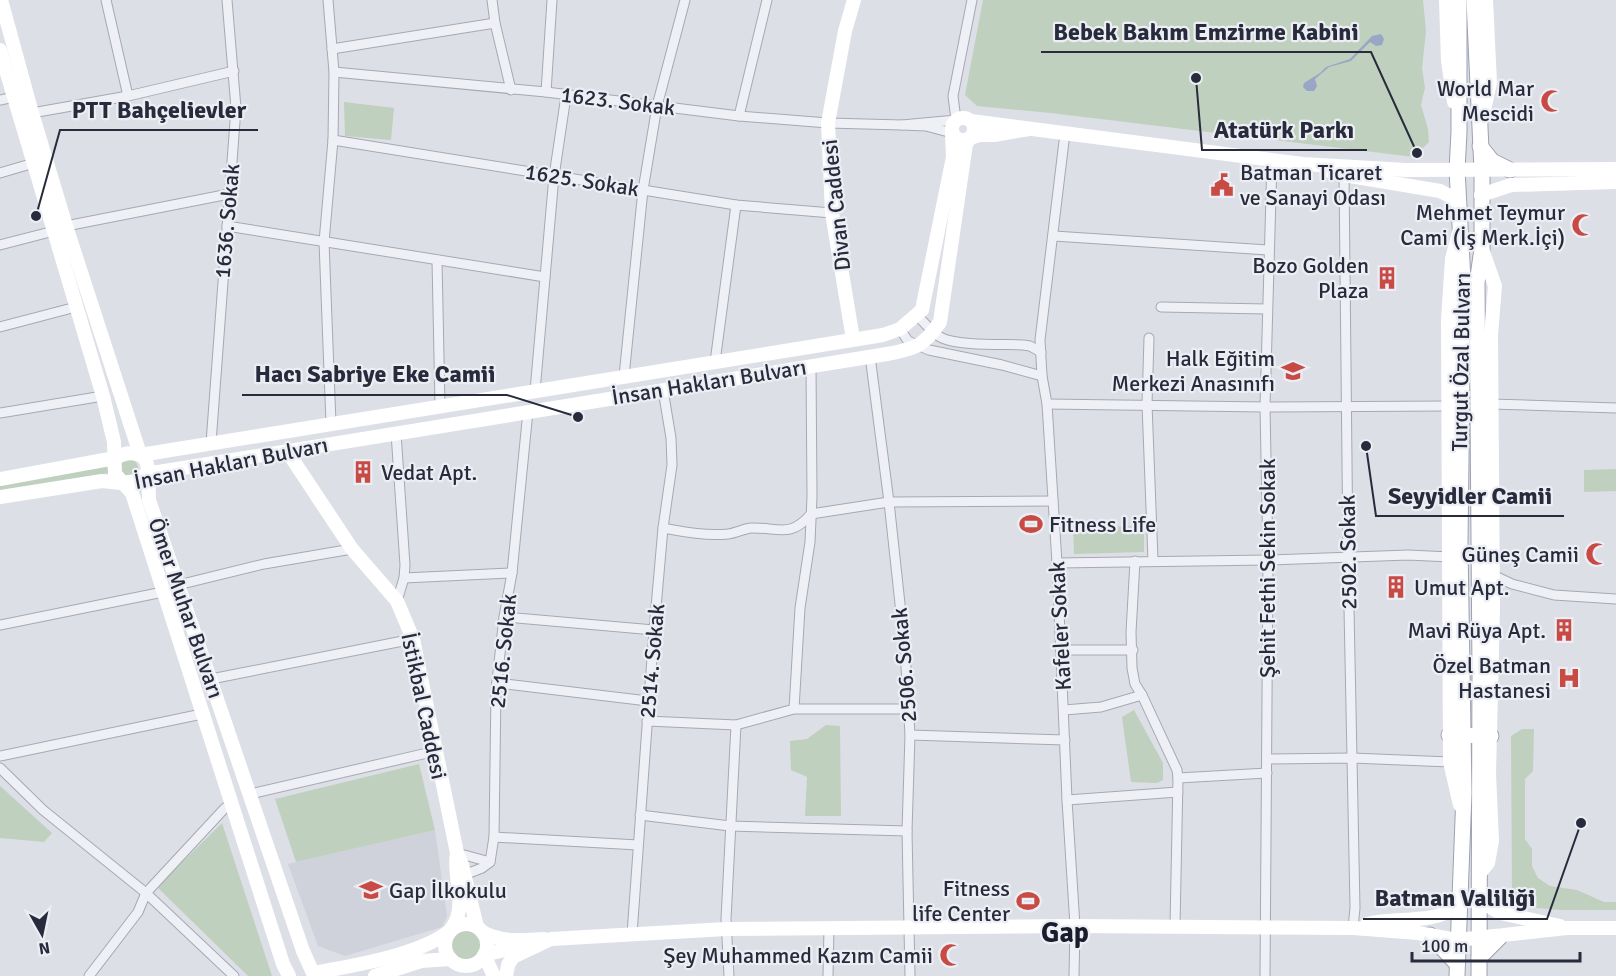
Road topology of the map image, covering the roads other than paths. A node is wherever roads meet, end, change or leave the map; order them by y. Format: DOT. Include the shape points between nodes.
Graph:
graph roads {
  1 [pos="1,0"];
  2 [pos="106,0"];
  3 [pos="227,0"];
  4 [pos="328,0"];
  5 [pos="492,0"];
  6 [pos="552,0"];
  7 [pos="685,0"];
  8 [pos="767,0"];
  9 [pos="854,0"];
  10 [pos="972,0"];
  11 [pos="1446,0"];
  12 [pos="1460,0"];
  13 [pos="1474,0"];
  14 [pos="1486,0"];
  15 [pos="495,23"];
  16 [pos="0,50"];
  17 [pos="332,50"];
  18 [pos="234,71"];
  19 [pos="334,72"];
  20 [pos="511,90"];
  21 [pos="546,92"];
  22 [pos="128,96"];
  23 [pos="566,96"];
  24 [pos="14,97"];
  25 [pos="0,100"];
  26 [pos="657,106"];
  27 [pos="32,113"];
  28 [pos="740,116"];
  29 [pos="1460,118"];
  30 [pos="828,123"];
  31 [pos="1479,124"];
  32 [pos="902,125"];
  33 [pos="959,125"];
  34 [pos="1029,129"];
  35 [pos="1065,133"];
  36 [pos="970,138"];
  37 [pos="333,140"];
  38 [pos="1480,146"];
  39 [pos="1272,160"];
  40 [pos="34,163"];
  41 [pos="1303,164"];
  42 [pos="1616,169"];
  43 [pos="1457,170"];
  44 [pos="1482,170"];
  45 [pos="1510,170"];
  46 [pos="0,173"];
  47 [pos="1344,175"];
  48 [pos="554,176"];
  49 [pos="1616,182"];
  50 [pos="643,190"];
  51 [pos="229,194"];
  52 [pos="1481,195"];
  53 [pos="1458,204"];
  54 [pos="736,205"];
  55 [pos="832,213"];
  56 [pos="227,226"];
  57 [pos="60,228"];
  58 [pos="1054,236"];
  59 [pos="324,242"];
  60 [pos="0,245"];
  61 [pos="1268,250"];
  62 [pos="437,260"];
  63 [pos="545,277"];
  64 [pos="76,307"];
  65 [pos="1161,307"];
  66 [pos="1267,309"];
  67 [pos="917,316"];
  68 [pos="0,327"];
  69 [pos="900,329"];
  70 [pos="933,332"];
  71 [pos="1149,338"];
  72 [pos="853,339"];
  73 [pos="920,346"];
  74 [pos="1041,352"];
  75 [pos="870,356"];
  76 [pos="715,362"];
  77 [pos="811,366"];
  78 [pos="624,376"];
  79 [pos="1042,376"];
  80 [pos="663,390"];
  81 [pos="535,391"];
  82 [pos="103,396"];
  83 [pos="1047,404"];
  84 [pos="1147,404"];
  85 [pos="1485,405"];
  86 [pos="440,406"];
  87 [pos="1347,406"];
  88 [pos="1448,406"];
  89 [pos="1265,407"];
  90 [pos="1616,408"];
  91 [pos="528,411"];
  92 [pos="0,413"];
  93 [pos="331,423"];
  94 [pos="396,433"];
  95 [pos="211,443"];
  96 [pos="287,451"];
  97 [pos="140,455"];
  98 [pos="115,458"];
  99 [pos="147,474"];
  100 [pos="0,479"];
  101 [pos="121,483"];
  102 [pos="0,497"];
  103 [pos="1053,501"];
  104 [pos="889,502"];
  105 [pos="811,514"];
  106 [pos="663,528"];
  107 [pos="352,549"];
  108 [pos="1450,556"];
  109 [pos="1348,558"];
  110 [pos="1153,560"];
  111 [pos="1135,561"];
  112 [pos="1269,561"];
  113 [pos="1057,563"];
  114 [pos="512,573"];
  115 [pos="1493,574"];
  116 [pos="404,578"];
  117 [pos="178,585"];
  118 [pos="163,592"];
  119 [pos="1616,600"];
  120 [pos="397,602"];
  121 [pos="504,617"];
  122 [pos="0,625"];
  123 [pos="654,630"];
  124 [pos="413,639"];
  125 [pos="1061,650"];
  126 [pos="1133,650"];
  127 [pos="211,679"];
  128 [pos="497,683"];
  129 [pos="1143,695"];
  130 [pos="648,701"];
  131 [pos="794,709"];
  132 [pos="908,709"];
  133 [pos="1064,710"];
  134 [pos="202,714"];
  135 [pos="647,721"];
  136 [pos="736,725"];
  137 [pos="910,735"];
  138 [pos="1456,735"];
  139 [pos="1485,736"];
  140 [pos="1065,740"];
  141 [pos="436,751"];
  142 [pos="0,756"];
  143 [pos="1352,758"];
  144 [pos="1267,759"];
  145 [pos="1450,762"];
  146 [pos="0,768"];
  147 [pos="1267,773"];
  148 [pos="1178,778"];
  149 [pos="1178,792"];
  150 [pos="250,794"];
  151 [pos="1067,800"];
  152 [pos="231,804"];
  153 [pos="640,814"];
  154 [pos="1463,815"];
  155 [pos="730,826"];
  156 [pos="907,831"];
  157 [pos="494,837"];
  158 [pos="638,845"];
  159 [pos="457,853"];
  160 [pos="489,862"];
  161 [pos="464,875"];
  162 [pos="146,893"];
  163 [pos="1481,901"];
  164 [pos="1459,905"];
  165 [pos="1075,926"];
  166 [pos="1175,926"];
  167 [pos="829,927"];
  168 [pos="909,927"];
  169 [pos="1264,927"];
  170 [pos="726,928"];
  171 [pos="1353,928"];
  172 [pos="1567,928"];
  173 [pos="1616,928"];
  174 [pos="480,929"];
  175 [pos="449,932"];
  176 [pos="632,934"];
  177 [pos="1430,935"];
  178 [pos="1500,936"];
  179 [pos="551,939"];
  180 [pos="1480,939"];
  181 [pos="1457,940"];
  182 [pos="484,955"];
  183 [pos="1479,958"];
  184 [pos="457,962"];
  185 [pos="1457,970"];
  186 [pos="313,975"];
  187 [pos="89,976"];
  188 [pos="234,976"];
  189 [pos="289,976"];
  190 [pos="375,976"];
  191 [pos="475,976"];
  192 [pos="494,976"];
  193 [pos="506,976"];
  194 [pos="729,976"];
  195 [pos="828,976"];
  196 [pos="910,976"];
  197 [pos="1074,976"];
  198 [pos="1265,976"];
  199 [pos="1479,976"];
  1 -- 27 [label="main road, Ömer Muhar Bulvarı"];
  2 -- 22 [label="street"];
  3 -- 18 [label="street, 1636. Sokak"];
  4 -- 17 [label="street"];
  5 -- 15 [label="street"];
  6 -- 21 [label="street"];
  7 -- 26 [label="street"];
  8 -- 28 [label="street"];
  9 -- 30 [label="main road, Divan Caddesi"];
  10 -- 33 [label="street" via="953,96"];
  11 -- 29 [label="main road" via="1448,61 1455,109"];
  12 -- 29 [label="main road, Turgut Özal Bulvarı"];
  13 -- 31 [label="main road, Turgut Özal Bulvarı"];
  14 -- 31 [label="main road" via="1490,83"];
  15 -- 17 [label="street"];
  15 -- 20 [label="street"];
  16 -- 24 [label="main road, Ömer Muhar Bulvarı"];
  17 -- 19 [label="street"];
  18 -- 22 [label="street"];
  18 -- 51 [label="street, 1636. Sokak" via="236,108"];
  19 -- 20 [label="street, 1623. Sokak"];
  19 -- 37 [label="street"];
  20 -- 21 [label="street, 1623. Sokak"];
  21 -- 23 [label="street, 1623. Sokak"];
  22 -- 27 [label="street"];
  23 -- 26 [label="street, 1623. Sokak"];
  23 -- 48 [label="street"];
  24 -- 25 [label="street"];
  24 -- 40 [label="main road, Ömer Muhar Bulvarı"];
  26 -- 28 [label="street, 1623. Sokak"];
  26 -- 50 [label="street"];
  27 -- 57 [label="main road, Ömer Muhar Bulvarı"];
  28 -- 30 [label="street, 1623. Sokak"];
  29 -- 43 [label="main road, Turgut Özal Bulvarı"];
  30 -- 32 [label="street, 1623. Sokak"];
  30 -- 55 [label="main road, Divan Caddesi"];
  31 -- 38 [label="main road, Turgut Özal Bulvarı"];
  32 -- 33 [label="street"];
  32 -- 33 [label="street"];
  33 -- 34 [label="main road"];
  33 -- 36 [label="main road" via="974,132"];
  33 -- 36 [label="main road" via="960,141"];
  33 -- 67 [label="main road" via="922,310"];
  34 -- 35 [label="main road"];
  34 -- 36 [label="main road"];
  35 -- 39 [label="main road"];
  35 -- 58 [label="street, Kafeler Sokak"];
  36 -- 70 [label="main road" via="964,150 940,322"];
  37 -- 48 [label="street, 1625. Sokak"];
  37 -- 59 [label="street"];
  38 -- 44 [label="main road, Turgut Özal Bulvarı"];
  38 -- 45 [label="main road" via="1492,161"];
  39 -- 41 [label="main road"];
  39 -- 61 [label="street, Şehit Fethi Sekin Sokak"];
  40 -- 46 [label="street"];
  40 -- 57 [label="main road, Ömer Muhar Bulvarı"];
  41 -- 43 [label="main road"];
  41 -- 47 [label="main road"];
  42 -- 45 [label="main road"];
  43 -- 44 [label="main road"];
  43 -- 53 [label="main road, Turgut Özal Bulvarı"];
  44 -- 45 [label="main road"];
  44 -- 52 [label="main road, Turgut Özal Bulvarı"];
  47 -- 53 [label="main road" via="1440,191"];
  47 -- 87 [label="street, 2502. Sokak"];
  48 -- 50 [label="street, 1625. Sokak"];
  48 -- 63 [label="street"];
  49 -- 52 [label="main road" via="1511,185"];
  50 -- 54 [label="street, 1625. Sokak"];
  50 -- 78 [label="street"];
  51 -- 56 [label="street, 1636. Sokak"];
  51 -- 57 [label="street"];
  52 -- 85 [label="main road, Turgut Özal Bulvarı" via="1478,283"];
  53 -- 88 [label="main road, Turgut Özal Bulvarı" via="1463,280"];
  54 -- 55 [label="street, 1625. Sokak"];
  54 -- 76 [label="street"];
  55 -- 72 [label="main road, Divan Caddesi"];
  56 -- 59 [label="street"];
  56 -- 95 [label="street, 1636. Sokak"];
  57 -- 60 [label="street"];
  57 -- 64 [label="main road, Ömer Muhar Bulvarı"];
  57 -- 97 [label="main road, Ömer Muhar Bulvarı"];
  58 -- 61 [label="street"];
  58 -- 74 [label="street, Kafeler Sokak"];
  59 -- 62 [label="street"];
  59 -- 93 [label="street"];
  61 -- 66 [label="street, Şehit Fethi Sekin Sokak"];
  62 -- 63 [label="street"];
  62 -- 86 [label="street"];
  63 -- 81 [label="street"];
  64 -- 68 [label="street"];
  64 -- 82 [label="main road, Ömer Muhar Bulvarı"];
  65 -- 66 [label="street"];
  66 -- 89 [label="street, Şehit Fethi Sekin Sokak"];
  67 -- 69 [label="main road, İnsan Hakları Bulvarı"];
  67 -- 70 [label="street"];
  69 -- 72 [label="main road, İnsan Hakları Bulvarı"];
  69 -- 73 [label="street" via="908,341"];
  70 -- 73 [label="main road"];
  70 -- 74 [label="street" via="943,339 1030,346"];
  71 -- 84 [label="street"];
  72 -- 76 [label="main road, İnsan Hakları Bulvarı"];
  73 -- 75 [label="main road, İnsan Hakları Bulvarı"];
  73 -- 79 [label="street"];
  74 -- 79 [label="street, Kafeler Sokak"];
  75 -- 77 [label="main road, İnsan Hakları Bulvarı"];
  75 -- 104 [label="street, 2506. Sokak"];
  76 -- 78 [label="main road, İnsan Hakları Bulvarı"];
  77 -- 80 [label="main road, İnsan Hakları Bulvarı"];
  77 -- 105 [label="street"];
  78 -- 81 [label="main road, İnsan Hakları Bulvarı"];
  79 -- 83 [label="street, Kafeler Sokak"];
  80 -- 91 [label="main road, İnsan Hakları Bulvarı"];
  80 -- 106 [label="street, 2514. Sokak" via="672,465"];
  81 -- 86 [label="main road, İnsan Hakları Bulvarı"];
  82 -- 92 [label="street"];
  82 -- 98 [label="main road, Ömer Muhar Bulvarı"];
  83 -- 84 [label="street"];
  83 -- 103 [label="street, Kafeler Sokak"];
  84 -- 89 [label="street"];
  84 -- 110 [label="street"];
  85 -- 88 [label="main road"];
  85 -- 90 [label="street"];
  85 -- 115 [label="main road" via="1493,479"];
  85 -- 139 [label="main road, Turgut Özal Bulvarı"];
  86 -- 93 [label="main road, İnsan Hakları Bulvarı"];
  87 -- 88 [label="street"];
  87 -- 89 [label="street"];
  87 -- 109 [label="street, 2502. Sokak"];
  88 -- 108 [label="main road"];
  88 -- 138 [label="main road, Turgut Özal Bulvarı" via="1460,546"];
  89 -- 112 [label="street, Şehit Fethi Sekin Sokak"];
  91 -- 94 [label="main road, İnsan Hakları Bulvarı"];
  91 -- 114 [label="street, 2516. Sokak"];
  93 -- 95 [label="main road, İnsan Hakları Bulvarı"];
  94 -- 96 [label="main road, İnsan Hakları Bulvarı"];
  94 -- 116 [label="street"];
  95 -- 97 [label="main road, İnsan Hakları Bulvarı"];
  96 -- 99 [label="main road, İnsan Hakları Bulvarı"];
  96 -- 107 [label="main road, İstikbal Caddesi"];
  97 -- 98 [label="main road, İnsan Hakları Bulvarı" via="122,454"];
  97 -- 99 [label="main road, Ömer Muhar Bulvarı" via="146,461"];
  98 -- 100 [label="main road, İnsan Hakları Bulvarı"];
  98 -- 101 [label="main road, Ömer Muhar Bulvarı" via="115,474"];
  99 -- 101 [label="main road, İnsan Hakları Bulvarı" via="136,481"];
  99 -- 117 [label="main road, Ömer Muhar Bulvarı" via="149,500"];
  101 -- 102 [label="main road, İnsan Hakları Bulvarı" via="102,481"];
  101 -- 118 [label="main road, Ömer Muhar Bulvarı" via="132,493"];
  103 -- 104 [label="street"];
  103 -- 113 [label="street, Kafeler Sokak"];
  104 -- 105 [label="street"];
  104 -- 132 [label="street, 2506. Sokak"];
  105 -- 106 [label="street" via="801,526 782,531 750,528 731,534 705,535"];
  105 -- 131 [label="street"];
  106 -- 123 [label="street, 2514. Sokak"];
  107 -- 117 [label="street" via="264,564"];
  107 -- 120 [label="main road, İstikbal Caddesi"];
  108 -- 109 [label="street"];
  108 -- 138 [label="main road"];
  109 -- 112 [label="street"];
  109 -- 143 [label="street, 2502. Sokak"];
  110 -- 111 [label="street"];
  110 -- 112 [label="street"];
  111 -- 113 [label="street"];
  111 -- 126 [label="street"];
  112 -- 144 [label="street, Şehit Fethi Sekin Sokak"];
  113 -- 125 [label="street, Kafeler Sokak"];
  114 -- 116 [label="street"];
  114 -- 121 [label="street, 2516. Sokak"];
  115 -- 119 [label="street" via="1512,584 1554,595"];
  115 -- 139 [label="main road"];
  116 -- 120 [label="street"];
  117 -- 127 [label="main road, Ömer Muhar Bulvarı"];
  118 -- 122 [label="street"];
  118 -- 134 [label="main road, Ömer Muhar Bulvarı"];
  120 -- 124 [label="main road, İstikbal Caddesi"];
  121 -- 123 [label="street"];
  121 -- 128 [label="street, 2516. Sokak"];
  123 -- 130 [label="street, 2514. Sokak"];
  124 -- 127 [label="street"];
  124 -- 141 [label="main road, İstikbal Caddesi"];
  125 -- 126 [label="street"];
  125 -- 133 [label="street, Kafeler Sokak"];
  126 -- 129 [label="street" via="1135,684"];
  127 -- 150 [label="main road, Ömer Muhar Bulvarı"];
  128 -- 130 [label="street"];
  128 -- 157 [label="street, 2516. Sokak"];
  129 -- 133 [label="street" via="1101,707"];
  129 -- 148 [label="street"];
  130 -- 135 [label="street, 2514. Sokak"];
  131 -- 132 [label="street"];
  131 -- 136 [label="street"];
  132 -- 137 [label="street, 2506. Sokak"];
  133 -- 140 [label="street, Kafeler Sokak"];
  134 -- 142 [label="street"];
  134 -- 152 [label="main road, Ömer Muhar Bulvarı"];
  135 -- 136 [label="street"];
  135 -- 153 [label="street, 2514. Sokak"];
  136 -- 155 [label="street"];
  137 -- 140 [label="street"];
  137 -- 156 [label="street, 2506. Sokak"];
  138 -- 139 [label="main road"];
  138 -- 145 [label="main road"];
  138 -- 154 [label="main road, Turgut Özal Bulvarı"];
  139 -- 163 [label="main road, Turgut Özal Bulvarı"];
  140 -- 151 [label="street, Kafeler Sokak"];
  141 -- 150 [label="street"];
  141 -- 159 [label="main road, İstikbal Caddesi"];
  143 -- 144 [label="street"];
  143 -- 145 [label="street"];
  143 -- 171 [label="street, 2502. Sokak"];
  144 -- 147 [label="street, Şehit Fethi Sekin Sokak"];
  145 -- 154 [label="main road"];
  146 -- 162 [label="street" via="43,810"];
  147 -- 148 [label="street"];
  147 -- 169 [label="street, Şehit Fethi Sekin Sokak"];
  148 -- 149 [label="street"];
  149 -- 151 [label="street"];
  149 -- 166 [label="street"];
  150 -- 186 [label="main road, Ömer Muhar Bulvarı"];
  151 -- 165 [label="street, Kafeler Sokak"];
  152 -- 162 [label="street"];
  152 -- 189 [label="main road, Ömer Muhar Bulvarı"];
  153 -- 155 [label="street"];
  153 -- 158 [label="street, 2514. Sokak"];
  154 -- 164 [label="main road, Turgut Özal Bulvarı"];
  155 -- 156 [label="street"];
  155 -- 170 [label="street"];
  156 -- 168 [label="street, 2506. Sokak"];
  157 -- 158 [label="street"];
  157 -- 160 [label="street, 2516. Sokak"];
  158 -- 176 [label="street, 2514. Sokak"];
  159 -- 160 [label="street"];
  159 -- 161 [label="main road"];
  159 -- 175 [label="main road" via="455,875 460,904"];
  160 -- 161 [label="street"];
  161 -- 174 [label="main road"];
  162 -- 187 [label="street" via="138,912"];
  162 -- 188 [label="street"];
  163 -- 172 [label="main road" via="1500,913"];
  163 -- 180 [label="main road, Turgut Özal Bulvarı"];
  164 -- 171 [label="main road" via="1433,919 1376,921"];
  164 -- 181 [label="main road, Turgut Özal Bulvarı"];
  165 -- 166 [label="main road"];
  165 -- 168 [label="main road"];
  165 -- 197 [label="street, Kafeler Sokak"];
  166 -- 169 [label="main road"];
  167 -- 168 [label="main road"];
  167 -- 170 [label="main road"];
  167 -- 195 [label="street"];
  168 -- 196 [label="street, 2506. Sokak"];
  169 -- 171 [label="main road"];
  169 -- 198 [label="street, Şehit Fethi Sekin Sokak"];
  170 -- 176 [label="main road"];
  170 -- 194 [label="street"];
  171 -- 177 [label="main road"];
  172 -- 173 [label="main road"];
  172 -- 178 [label="main road"];
  174 -- 175 [label="main road" via="465,924"];
  174 -- 179 [label="main road" via="495,939"];
  174 -- 182 [label="main road" via="487,943"];
  175 -- 184 [label="main road" via="447,954"];
  175 -- 186 [label="main road" via="392,956"];
  176 -- 179 [label="main road"];
  177 -- 181 [label="main road"];
  177 -- 185 [label="main road"];
  178 -- 180 [label="main road"];
  178 -- 183 [label="main road"];
  179 -- 182 [label="main road"];
  179 -- 193 [label="main road" via="513,957"];
  180 -- 181 [label="main road"];
  180 -- 183 [label="main road, Turgut Özal Bulvarı"];
  181 -- 185 [label="main road, Turgut Özal Bulvarı"];
  182 -- 184 [label="main road" via="475,963"];
  182 -- 192 [label="main road"];
  183 -- 199 [label="main road, Turgut Özal Bulvarı"];
  184 -- 190 [label="main road" via="421,961"];
  184 -- 191 [label="main road"];
}
